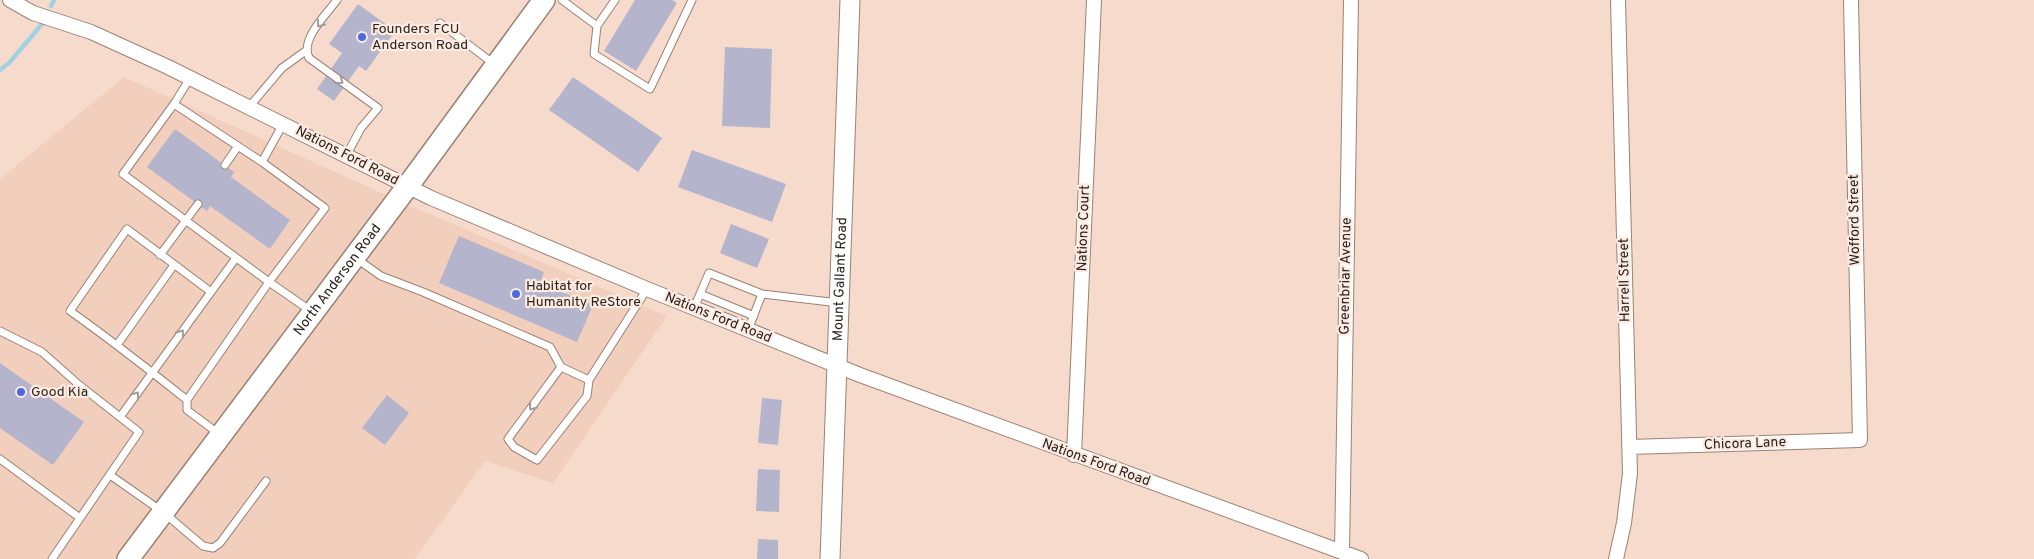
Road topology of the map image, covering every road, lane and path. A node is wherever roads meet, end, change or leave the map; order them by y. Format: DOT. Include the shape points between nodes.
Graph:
graph roads {
  1 [pos="10,0"];
  2 [pos="337,0"];
  3 [pos="544,0"];
  4 [pos="562,0"];
  5 [pos="615,0"];
  6 [pos="692,0"];
  7 [pos="850,0"];
  8 [pos="1094,0"];
  9 [pos="1351,0"];
  10 [pos="1618,0"];
  11 [pos="1851,0"];
  12 [pos="440,23"];
  13 [pos="597,26"];
  14 [pos="307,50"];
  15 [pos="496,66"];
  16 [pos="190,78"];
  17 [pos="174,104"];
  18 [pos="249,107"];
  19 [pos="283,124"];
  20 [pos="238,146"];
  21 [pos="346,156"];
  22 [pos="262,162"];
  23 [pos="225,165"];
  24 [pos="407,187"];
  25 [pos="198,204"];
  26 [pos="186,221"];
  27 [pos="160,255"];
  28 [pos="354,257"];
  29 [pos="236,258"];
  30 [pos="174,265"];
  31 [pos="268,282"];
  32 [pos="647,289"];
  33 [pos="211,292"];
  34 [pos="700,294"];
  35 [pos="762,294"];
  36 [pos="840,303"];
  37 [pos="694,308"];
  38 [pos="313,313"];
  39 [pos="754,316"];
  40 [pos="748,330"];
  41 [pos="0,331"];
  42 [pos="117,345"];
  43 [pos="838,366"];
  44 [pos="561,368"];
  45 [pos="152,373"];
  46 [pos="589,380"];
  47 [pos="186,400"];
  48 [pos="120,417"];
  49 [pos="221,436"];
  50 [pos="1860,440"];
  51 [pos="1629,448"];
  52 [pos="1074,455"];
  53 [pos="0,459"];
  54 [pos="110,475"];
  55 [pos="266,481"];
  56 [pos="163,512"];
  57 [pos="80,518"];
  58 [pos="1342,552"];
  59 [pos="52,559"];
  60 [pos="128,559"];
  61 [pos="830,559"];
  62 [pos="1361,559"];
  63 [pos="1616,559"];
  1 -- 16 [label="street, Nations Ford Road" via="33,13 91,32"];
  2 -- 14 [label="lane, one-way" via="312,36"];
  3 -- 15 [label="main road, North Anderson Road"];
  4 -- 13 [label="lane"];
  5 -- 13 [label="lane"];
  6 -- 13 [label="lane" via="650,89 594,54"];
  7 -- 36 [label="street, Mount Gallant Road"];
  8 -- 52 [label="street, Nations Court"];
  9 -- 58 [label="street, Greenbriar Avenue"];
  10 -- 51 [label="street, Harrell Street"];
  11 -- 50 [label="street, Wofford Street"];
  12 -- 15 [label="lane"];
  14 -- 18 [label="lane" via="282,68"];
  14 -- 21 [label="lane, one-way" via="309,58 378,108 361,128"];
  15 -- 24 [label="main road, North Anderson Road"];
  16 -- 17 [label="lane"];
  16 -- 18 [label="street, Nations Ford Road"];
  17 -- 20 [label="lane"];
  17 -- 26 [label="lane" via="123,174"];
  18 -- 19 [label="street, Nations Ford Road"];
  19 -- 21 [label="street, Nations Ford Road"];
  19 -- 22 [label="lane"];
  20 -- 22 [label="lane"];
  20 -- 23 [label="lane"];
  21 -- 24 [label="street, Nations Ford Road"];
  22 -- 31 [label="lane" via="324,208"];
  24 -- 28 [label="main road, North Anderson Road"];
  24 -- 32 [label="street, Nations Ford Road"];
  25 -- 26 [label="lane"];
  26 -- 27 [label="lane"];
  26 -- 29 [label="lane"];
  27 -- 30 [label="lane"];
  27 -- 42 [label="lane" via="127,229 70,311"];
  28 -- 38 [label="main road, North Anderson Road"];
  28 -- 44 [label="lane" via="381,276 550,347"];
  29 -- 31 [label="lane"];
  29 -- 33 [label="lane"];
  30 -- 33 [label="lane"];
  30 -- 42 [label="lane"];
  31 -- 38 [label="lane"];
  31 -- 47 [label="lane"];
  32 -- 37 [label="street, Nations Ford Road"];
  32 -- 46 [label="lane"];
  45 -- 33 [label="lane, one-way"];
  34 -- 35 [label="lane" via="709,273"];
  34 -- 37 [label="lane"];
  34 -- 39 [label="lane"];
  35 -- 36 [label="lane"];
  35 -- 39 [label="lane"];
  36 -- 43 [label="street, Mount Gallant Road"];
  37 -- 40 [label="street, Nations Ford Road"];
  38 -- 49 [label="main road, North Anderson Road"];
  39 -- 40 [label="lane"];
  40 -- 43 [label="street, Nations Ford Road"];
  41 -- 48 [label="lane" via="42,352"];
  42 -- 45 [label="lane"];
  43 -- 52 [label="street, Nations Ford Road"];
  43 -- 61 [label="street, Mount Gallant Road"];
  44 -- 46 [label="lane"];
  44 -- 46 [label="lane, one-way" via="508,439 514,447 538,460 587,396"];
  45 -- 47 [label="lane"];
  48 -- 45 [label="lane, one-way"];
  47 -- 49 [label="lane" via="187,410"];
  48 -- 54 [label="lane" via="139,432"];
  49 -- 56 [label="main road, North Anderson Road"];
  50 -- 51 [label="street, Chicora Lane"];
  51 -- 63 [label="street, Harrell Street" via="1630,473"];
  52 -- 58 [label="street, Nations Ford Road"];
  53 -- 57 [label="lane"];
  54 -- 56 [label="lane"];
  54 -- 57 [label="lane"];
  55 -- 56 [label="lane" via="220,544 213,548 198,542"];
  56 -- 60 [label="main road, North Anderson Road"];
  57 -- 59 [label="lane"];
  58 -- 62 [label="street, Nations Ford Road"];
}
